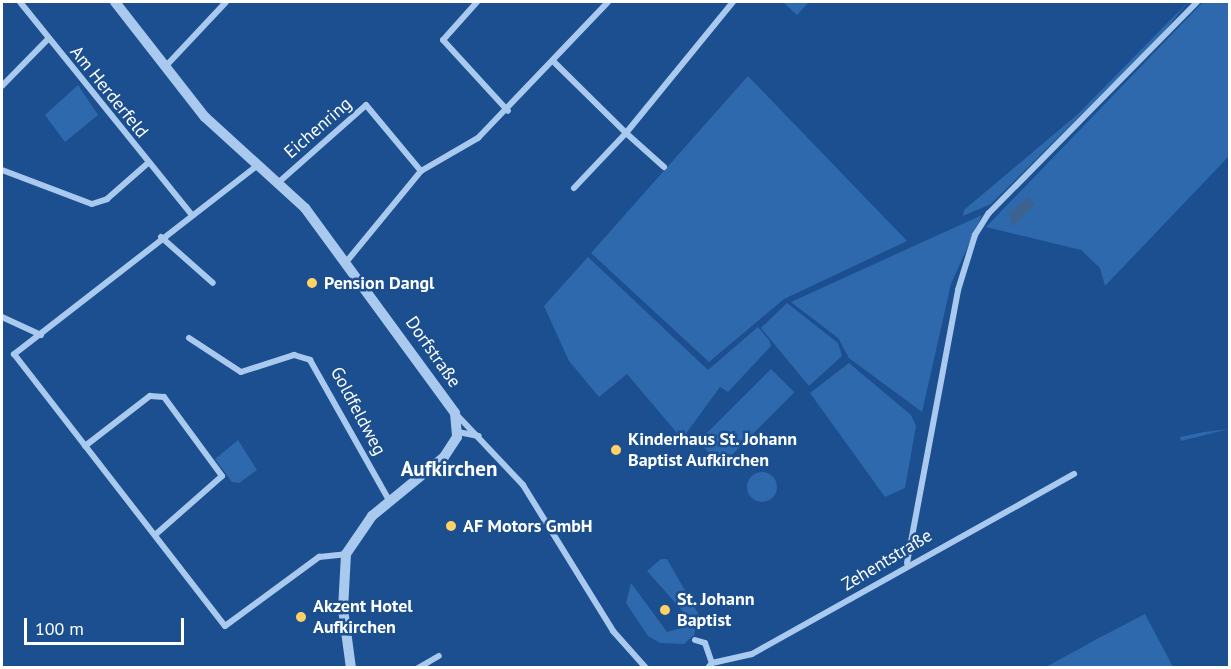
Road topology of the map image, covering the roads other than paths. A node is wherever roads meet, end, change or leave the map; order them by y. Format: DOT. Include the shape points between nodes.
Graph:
graph roads {
  1 [pos="20,2"];
  2 [pos="115,2"];
  3 [pos="226,2"];
  4 [pos="477,2"];
  5 [pos="608,2"];
  6 [pos="733,2"];
  7 [pos="1197,2"];
  8 [pos="48,39"];
  9 [pos="554,62"];
  10 [pos="165,68"];
  11 [pos="2,87"];
  12 [pos="508,111"];
  13 [pos="626,133"];
  14 [pos="148,163"];
  15 [pos="259,165"];
  16 [pos="664,167"];
  17 [pos="2,170"];
  18 [pos="421,171"];
  19 [pos="279,182"];
  20 [pos="574,188"];
  21 [pos="191,214"];
  22 [pos="161,237"];
  23 [pos="347,261"];
  24 [pos="213,284"];
  25 [pos="2,317"];
  26 [pos="41,335"];
  27 [pos="189,338"];
  28 [pos="455,414"];
  29 [pos="458,432"];
  30 [pos="482,438"];
  31 [pos="85,446"];
  32 [pos="1074,474"];
  33 [pos="390,502"];
  34 [pos="155,535"];
  35 [pos="346,554"];
  36 [pos="908,563"];
  37 [pos="695,640"];
  38 [pos="439,656"];
  39 [pos="710,665"];
  40 [pos="351,668"];
  41 [pos="418,668"];
  42 [pos="646,668"];
  1 -- 8 [label="street, Am Herderfeld"];
  2 -- 10 [label="street, Dorfstraße"];
  3 -- 10 [label="street"];
  4 -- 12 [label="street" via="443,40"];
  5 -- 9 [label="street"];
  6 -- 13 [label="street"];
  7 -- 36 [label="street" via="989,213 975,235 958,290"];
  8 -- 11 [label="street, Am Herderfeld"];
  8 -- 14 [label="street, Am Herderfeld"];
  9 -- 12 [label="street"];
  9 -- 13 [label="street"];
  10 -- 15 [label="street, Dorfstraße" via="205,117"];
  12 -- 18 [label="street" via="478,138"];
  13 -- 16 [label="street"];
  13 -- 20 [label="street"];
  14 -- 17 [label="street, Am Herderfeld" via="107,199 92,204"];
  14 -- 21 [label="street, Am Herderfeld"];
  15 -- 19 [label="street, Dorfstraße"];
  15 -- 21 [label="street"];
  18 -- 19 [label="street, Eichenring" via="366,105"];
  18 -- 23 [label="street"];
  19 -- 23 [label="street, Dorfstraße"];
  21 -- 22 [label="street"];
  22 -- 24 [label="street"];
  22 -- 26 [label="street"];
  23 -- 28 [label="street, Dorfstraße"];
  25 -- 26 [label="street"];
  26 -- 31 [label="street" via="14,354"];
  27 -- 33 [label="street, Goldfeldweg" via="241,372 294,355 310,360"];
  28 -- 29 [label="street, Dorfstraße"];
  28 -- 30 [label="street"];
  29 -- 30 [label="street"];
  29 -- 33 [label="street" via="444,457"];
  30 -- 42 [label="street" via="523,485 613,631"];
  31 -- 34 [label="street"];
  31 -- 34 [label="street" via="150,396 164,397 222,476"];
  32 -- 36 [label="street, Zehentstraße"];
  33 -- 35 [label="street" via="353,537"];
  34 -- 35 [label="street" via="225,626 319,557"];
  35 -- 40 [label="street" via="343,609"];
  36 -- 39 [label="street, Zehentstraße" via="752,654"];
  37 -- 39 [label="street" via="705,643"];
  38 -- 41 [label="street"];
}
